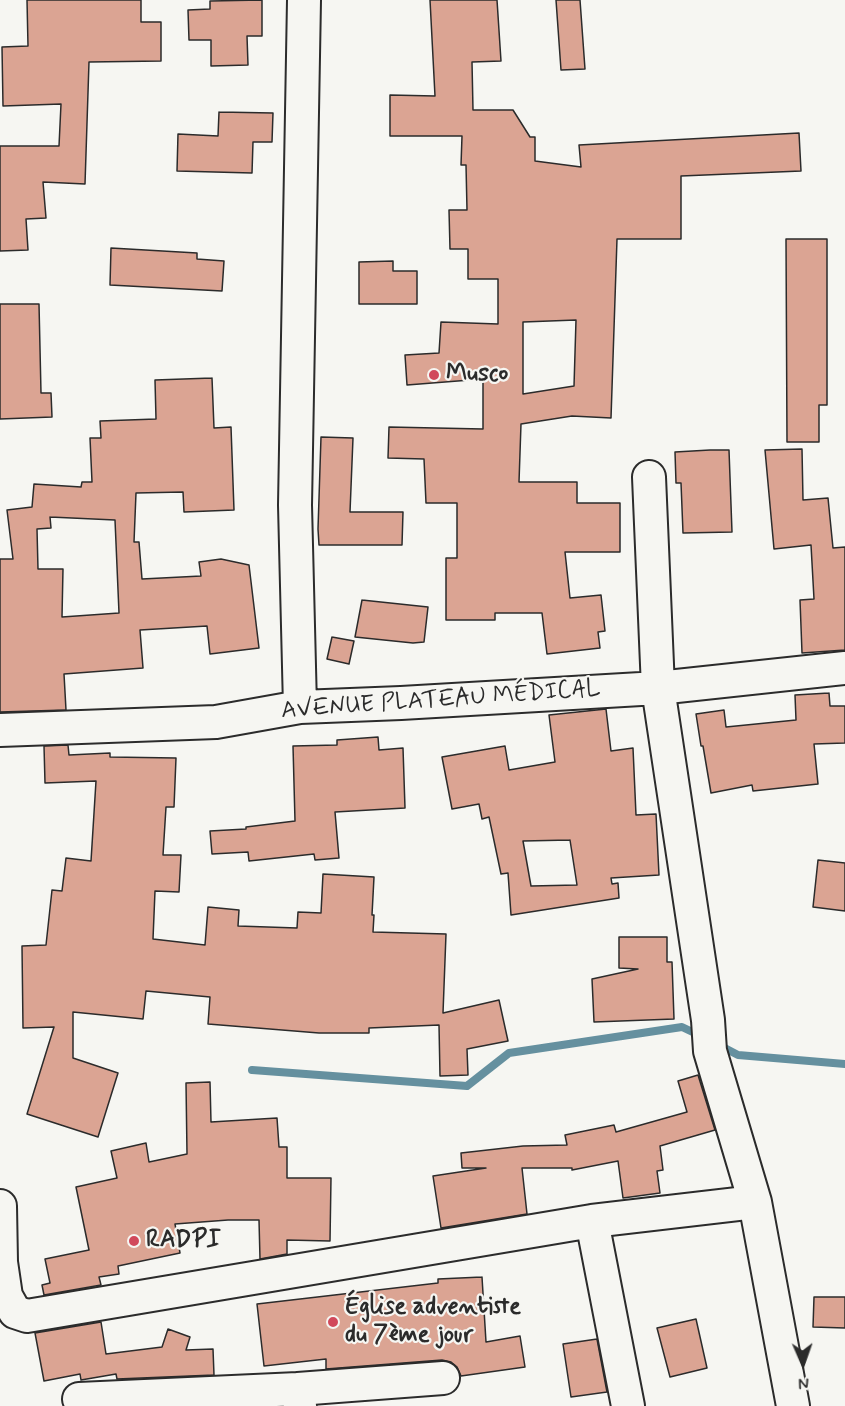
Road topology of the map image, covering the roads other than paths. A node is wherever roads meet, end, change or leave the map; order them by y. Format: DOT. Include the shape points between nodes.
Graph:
graph roads {
  1 [pos="304,0"];
  2 [pos="649,477"];
  3 [pos="845,668"];
  4 [pos="658,688"];
  5 [pos="300,707"];
  6 [pos="0,730"];
  7 [pos="755,1202"];
  8 [pos="0,1206"];
  9 [pos="592,1221"];
  10 [pos="443,1378"];
  11 [pos="299,1398"];
  12 [pos="79,1399"];
  13 [pos="628,1406"];
  14 [pos="793,1406"];
  1 -- 5 [label="street" via="295,505"];
  2 -- 4 [label="street"];
  3 -- 4 [label="street, AVENUE PLATEAU MÉDICAL"];
  4 -- 5 [label="street, AVENUE PLATEAU MÉDICAL"];
  4 -- 7 [label="street" via="710,1051"];
  5 -- 6 [label="street, AVENUE PLATEAU MÉDICAL" via="216,722"];
  7 -- 9 [label="street"];
  7 -- 14 [label="street"];
  8 -- 9 [label="street" via="6,1296 15,1312 27,1316"];
  9 -- 13 [label="street"];
  10 -- 11 [label="street"];
  11 -- 12 [label="street"];
}
